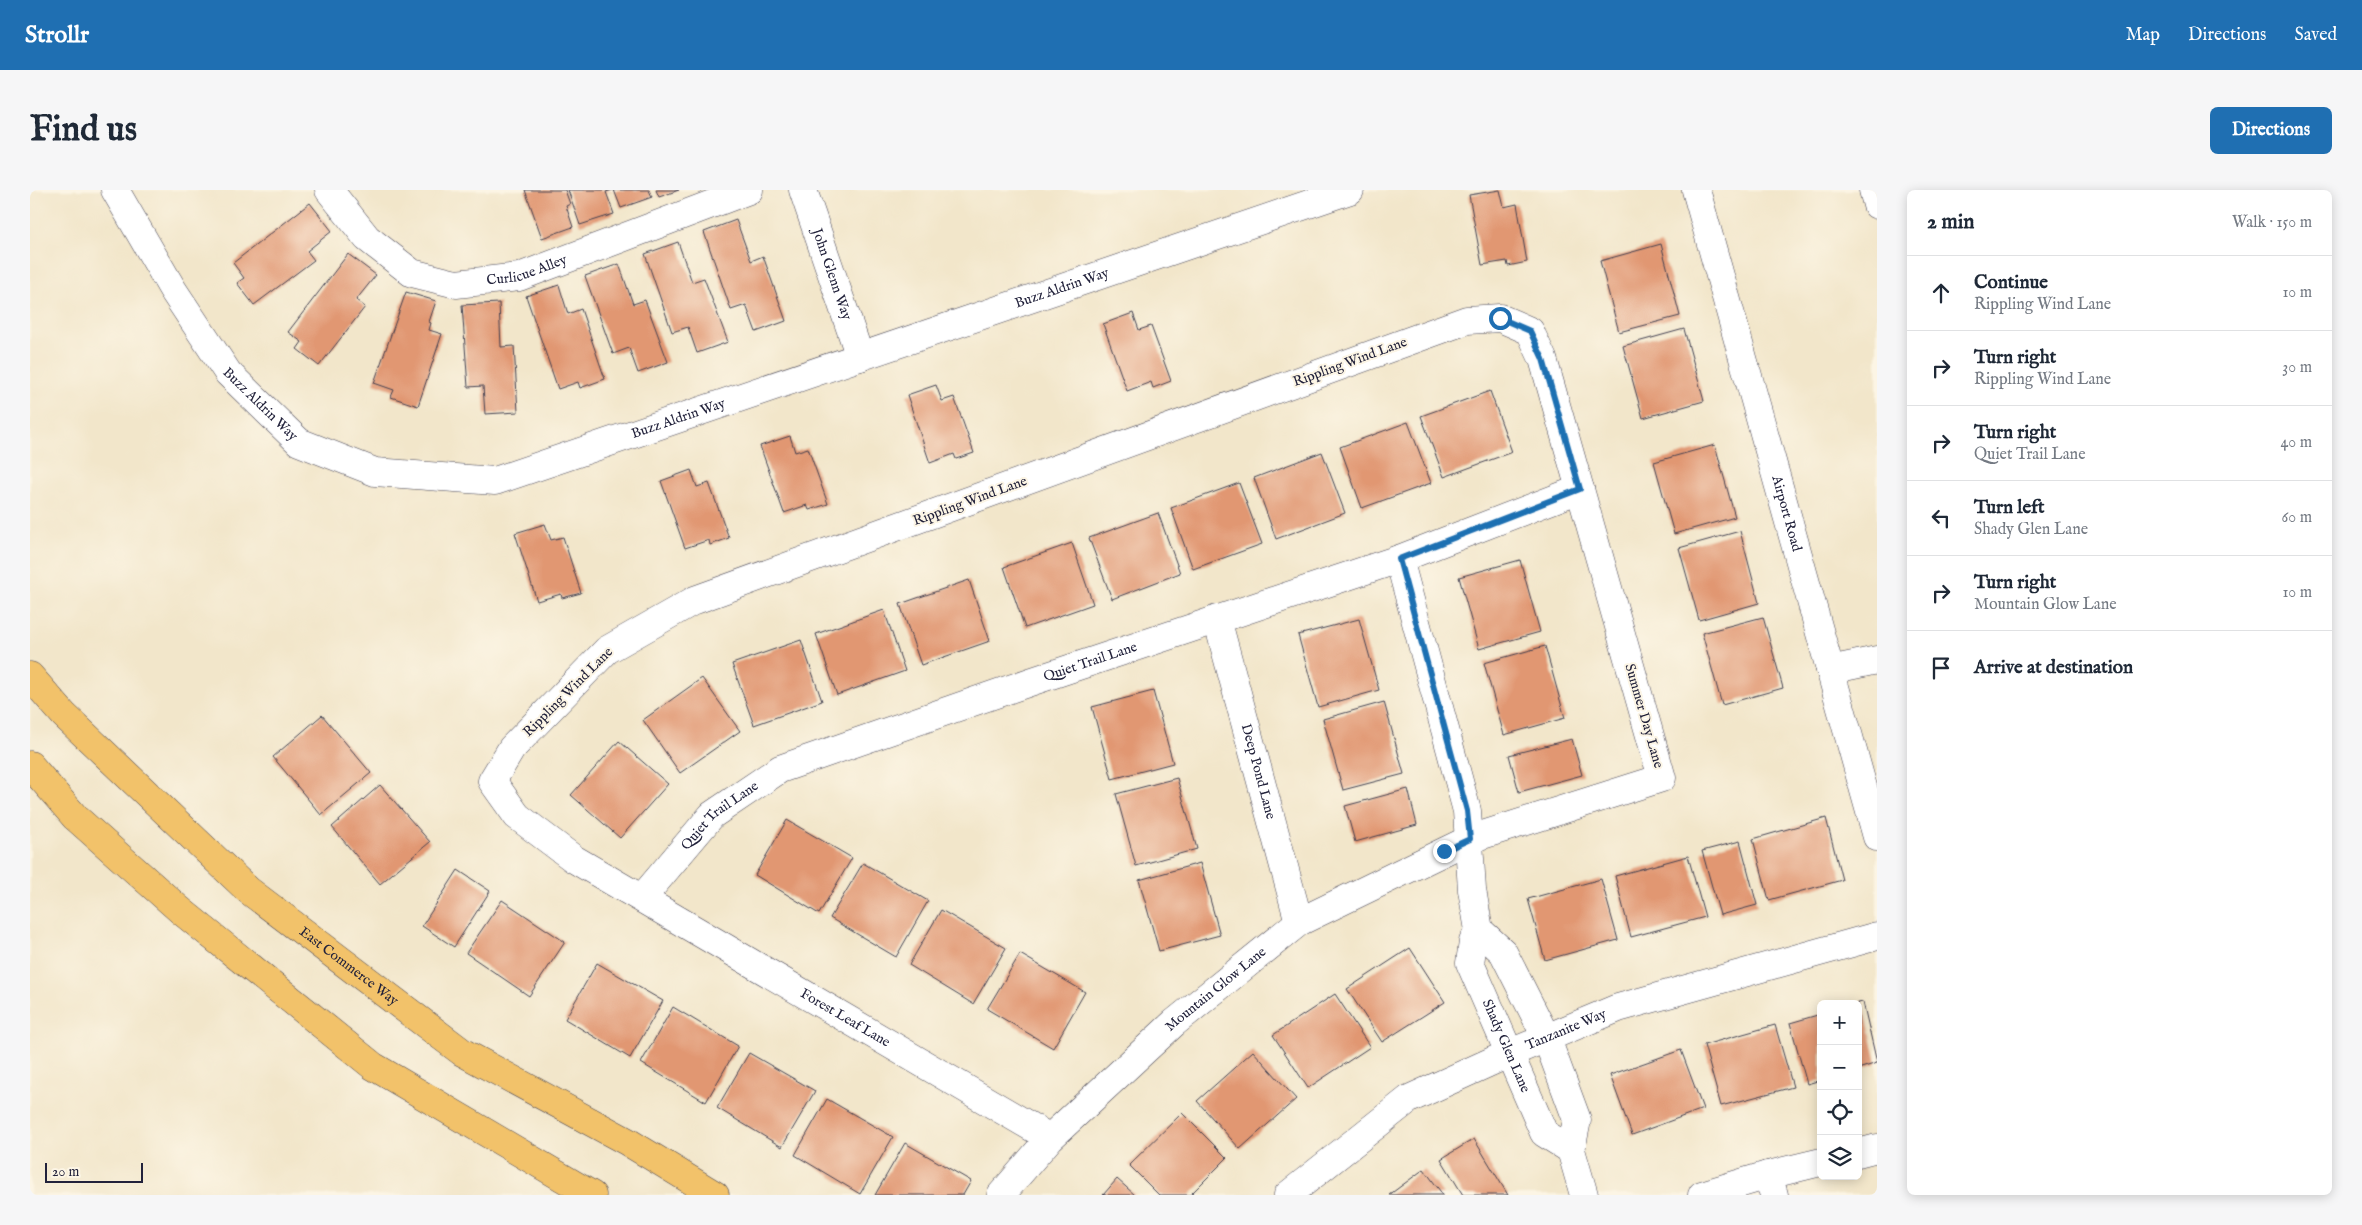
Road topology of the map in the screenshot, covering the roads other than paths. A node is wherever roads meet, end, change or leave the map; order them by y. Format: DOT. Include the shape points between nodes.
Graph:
graph roads {
  1 [pos="329,190"];
  2 [pos="749,190"];
  3 [pos="803,190"];
  4 [pos="1350,190"];
  5 [pos="1696,190"];
  6 [pos="1873,190"];
  7 [pos="121,192"];
  8 [pos="1877,205"];
  9 [pos="860,357"];
  10 [pos="1580,489"];
  11 [pos="1399,559"];
  12 [pos="1217,619"];
  13 [pos="1877,660"];
  14 [pos="1830,670"];
  15 [pos="30,676"];
  16 [pos="30,765"];
  17 [pos="1877,837"];
  18 [pos="1470,839"];
  19 [pos="642,898"];
  20 [pos="1298,922"];
  21 [pos="1479,930"];
  22 [pos="1877,936"];
  23 [pos="1547,1039"];
  24 [pos="1508,1054"];
  25 [pos="1050,1138"];
  26 [pos="1877,1148"];
  27 [pos="1571,1150"];
  28 [pos="1862,1152"];
  29 [pos="1817,1164"];
  30 [pos="1771,1185"];
  31 [pos="592,1195"];
  32 [pos="715,1195"];
  33 [pos="1001,1195"];
  34 [pos="1288,1195"];
  35 [pos="1584,1195"];
  36 [pos="1702,1195"];
  1 -- 2 [label="street, Curlicue Alley" via="367,238 412,273 456,284 519,277"];
  3 -- 9 [label="street, John Glenn Way"];
  4 -- 9 [label="street, Buzz Aldrin Way"];
  5 -- 14 [label="street, Airport Road"];
  6 -- 8 [label="street"];
  7 -- 9 [label="street, Buzz Aldrin Way" via="173,290 228,373 299,442 375,472 495,482"];
  10 -- 11 [label="street, Quiet Trail Lane"];
  10 -- 18 [label="street, Summer Day Lane" via="1662,778"];
  10 -- 19 [label="street, Rippling Wind Lane" via="1543,359 1530,331 1500,318 1467,320 695,600 607,650 512,748 492,781 517,816 574,859"];
  11 -- 12 [label="street, Quiet Trail Lane"];
  11 -- 18 [label="street, Shady Glen Lane" via="1467,811"];
  12 -- 19 [label="street, Quiet Trail Lane" via="780,770 712,815"];
  12 -- 20 [label="street, Deep Pond Lane"];
  13 -- 14 [label="street"];
  14 -- 17 [label="street, Airport Road"];
  15 -- 32 [label="main road, East Commerce Way" via="64,715 248,890 462,1052 628,1142"];
  16 -- 31 [label="main road" via="75,817 173,904 373,1066"];
  18 -- 20 [label="street, Mountain Glow Lane"];
  18 -- 21 [label="street, Shady Glen Lane" via="1472,890"];
  19 -- 25 [label="street, Forest Leaf Lane"];
  20 -- 25 [label="street, Mountain Glow Lane" via="1174,1023"];
  21 -- 23 [label="street" via="1503,952"];
  21 -- 24 [label="street, Shady Glen Lane" via="1473,942 1470,963"];
  22 -- 23 [label="street, Tanzanite Way" via="1618,1008"];
  23 -- 24 [label="street, Tanzanite Way"];
  23 -- 27 [label="street" via="1578,1120"];
  24 -- 27 [label="street, Shady Glen Lane" via="1544,1133"];
  24 -- 34 [label="street, Tanzanite Way" via="1409,1099"];
  25 -- 33 [label="street, Mountain Glow Lane"];
  26 -- 28 [label="street"];
  27 -- 35 [label="street"];
  29 -- 30 [label="street"];
  30 -- 36 [label="street"];
}
